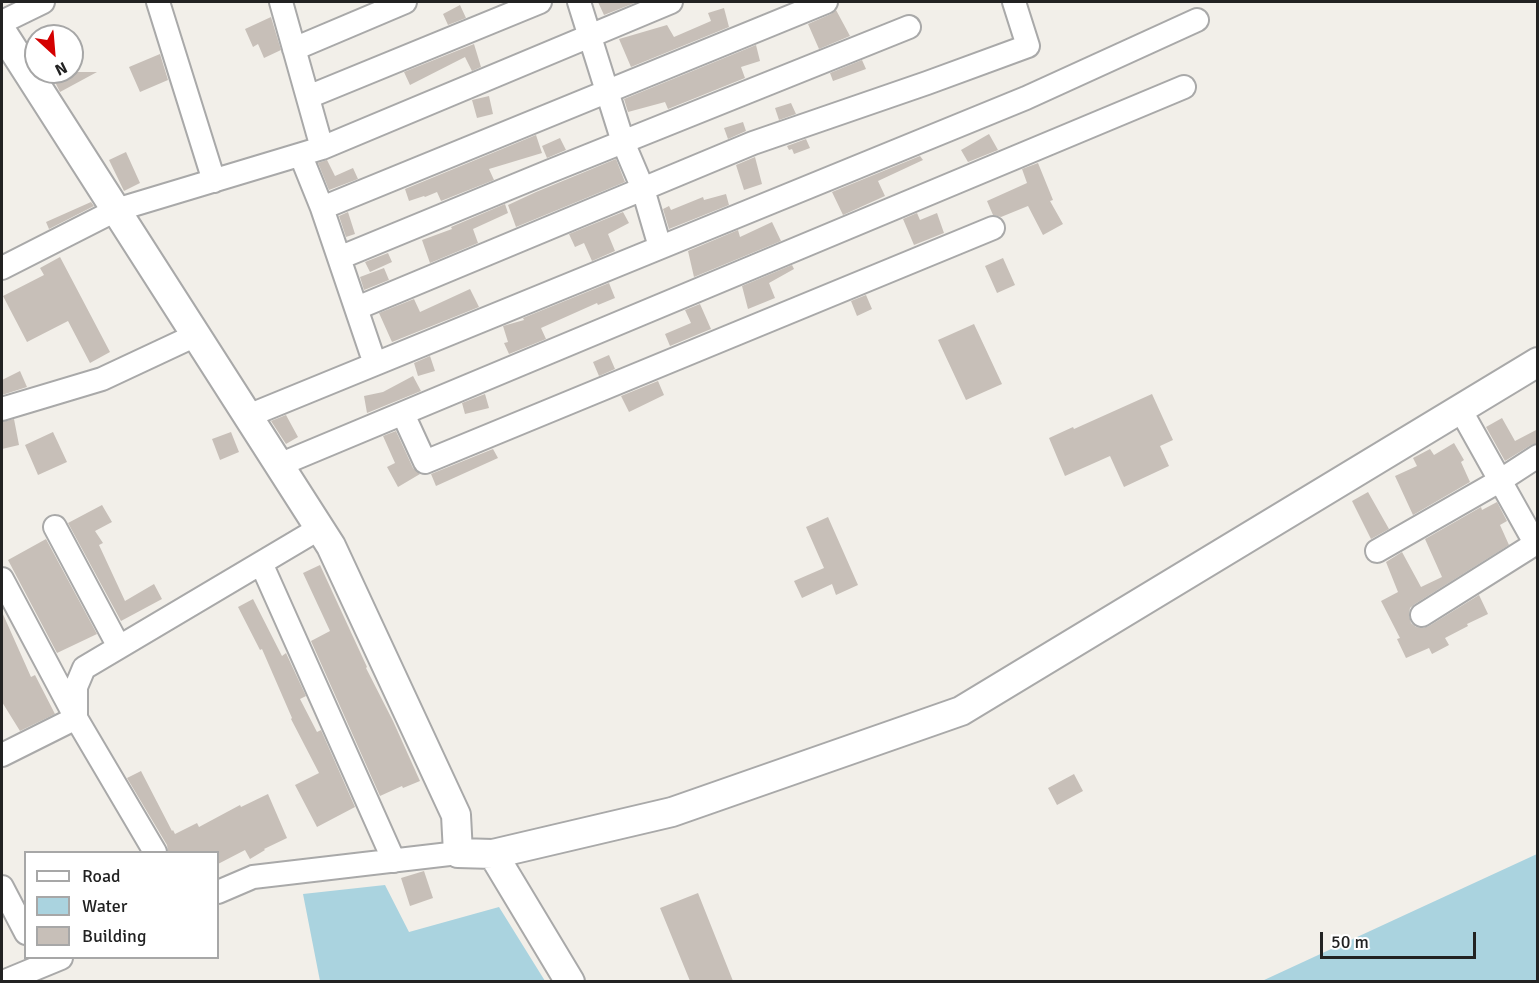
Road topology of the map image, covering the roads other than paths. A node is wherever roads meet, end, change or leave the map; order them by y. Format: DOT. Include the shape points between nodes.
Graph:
graph roads {
  1 [pos="43,2"];
  2 [pos="158,2"];
  3 [pos="281,2"];
  4 [pos="405,2"];
  5 [pos="540,2"];
  6 [pos="579,2"];
  7 [pos="671,2"];
  8 [pos="826,2"];
  9 [pos="1014,2"];
  10 [pos="1197,20"];
  11 [pos="2,22"];
  12 [pos="909,27"];
  13 [pos="2,32"];
  14 [pos="590,37"];
  15 [pos="294,49"];
  16 [pos="1184,87"];
  17 [pos="607,91"];
  18 [pos="308,97"];
  19 [pos="624,142"];
  20 [pos="322,148"];
  21 [pos="301,156"];
  22 [pos="213,181"];
  23 [pos="643,189"];
  24 [pos="322,208"];
  25 [pos="116,210"];
  26 [pos="993,228"];
  27 [pos="660,248"];
  28 [pos="339,258"];
  29 [pos="2,268"];
  30 [pos="357,308"];
  31 [pos="196,335"];
  32 [pos="1538,362"];
  33 [pos="375,364"];
  34 [pos="1460,409"];
  35 [pos="2,410"];
  36 [pos="403,414"];
  37 [pos="248,416"];
  38 [pos="1538,456"];
  39 [pos="279,465"];
  40 [pos="1500,480"];
  41 [pos="55,527"];
  42 [pos="320,528"];
  43 [pos="1536,542"];
  44 [pos="1377,551"];
  45 [pos="261,563"];
  46 [pos="2,579"];
  47 [pos="1422,615"];
  48 [pos="119,646"];
  49 [pos="76,718"];
  50 [pos="2,756"];
  51 [pos="154,851"];
  52 [pos="458,853"];
  53 [pos="494,854"];
  54 [pos="394,861"];
  55 [pos="2,887"];
  56 [pos="219,892"];
  57 [pos="24,929"];
  58 [pos="47,960"];
  59 [pos="3,981"];
  60 [pos="570,981"];
  1 -- 11 [label="street"];
  2 -- 22 [label="street"];
  3 -- 15 [label="street"];
  4 -- 15 [label="street"];
  5 -- 18 [label="street"];
  6 -- 14 [label="street"];
  7 -- 14 [label="street"];
  8 -- 17 [label="street"];
  9 -- 23 [label="street" via="1028,46 753,144"];
  10 -- 27 [label="street" via="1026,98"];
  12 -- 19 [label="street"];
  13 -- 25 [label="street"];
  14 -- 17 [label="street"];
  14 -- 20 [label="street"];
  15 -- 18 [label="street"];
  16 -- 36 [label="street"];
  17 -- 19 [label="street"];
  17 -- 24 [label="street"];
  18 -- 20 [label="street"];
  19 -- 23 [label="street"];
  19 -- 28 [label="street"];
  20 -- 21 [label="street"];
  21 -- 22 [label="street"];
  21 -- 24 [label="street"];
  22 -- 25 [label="street"];
  23 -- 27 [label="street"];
  23 -- 30 [label="street"];
  24 -- 28 [label="street"];
  25 -- 29 [label="street"];
  25 -- 31 [label="street"];
  26 -- 36 [label="street" via="425,462"];
  27 -- 33 [label="street"];
  28 -- 30 [label="street"];
  30 -- 33 [label="street"];
  31 -- 35 [label="street" via="102,379"];
  31 -- 37 [label="street"];
  32 -- 34 [label="street"];
  33 -- 37 [label="street"];
  34 -- 40 [label="street"];
  34 -- 53 [label="street" via="961,711 672,812"];
  36 -- 39 [label="street"];
  37 -- 39 [label="street"];
  38 -- 40 [label="street"];
  39 -- 42 [label="street"];
  40 -- 43 [label="street"];
  40 -- 44 [label="street"];
  41 -- 48 [label="street"];
  42 -- 45 [label="street"];
  42 -- 52 [label="street" via="456,815"];
  43 -- 47 [label="street"];
  45 -- 48 [label="street"];
  45 -- 54 [label="street"];
  46 -- 49 [label="street"];
  48 -- 49 [label="street" via="84,668 76,687"];
  49 -- 50 [label="street"];
  49 -- 51 [label="street"];
  52 -- 53 [label="street"];
  52 -- 54 [label="street"];
  53 -- 60 [label="street"];
  54 -- 56 [label="street" via="253,877"];
  55 -- 57 [label="street"];
  58 -- 59 [label="street"];
}
